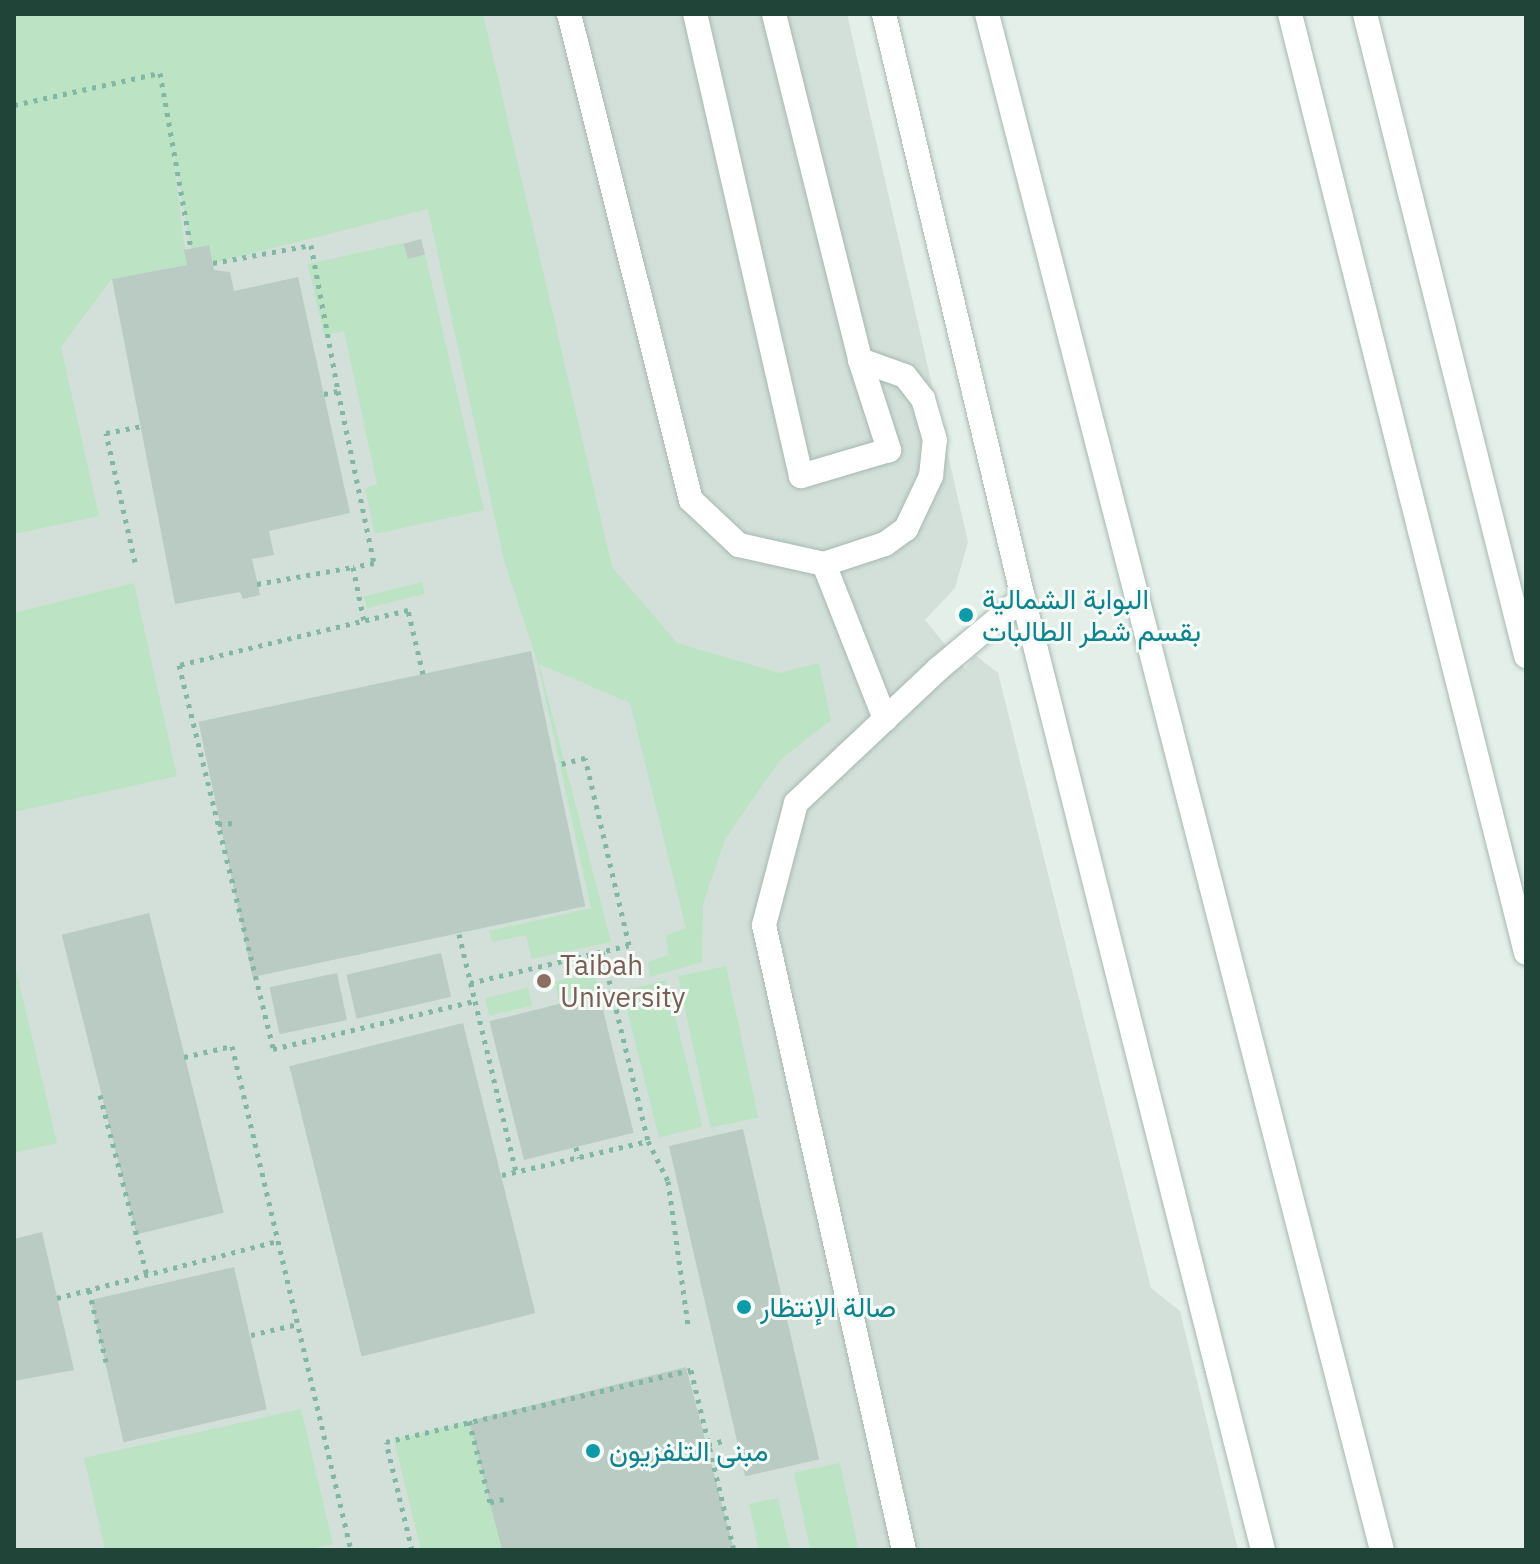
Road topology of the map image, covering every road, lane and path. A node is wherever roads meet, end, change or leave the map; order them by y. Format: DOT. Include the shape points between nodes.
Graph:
graph roads {
  1 [pos="569,14"];
  2 [pos="695,14"];
  3 [pos="774,14"];
  4 [pos="884,14"];
  5 [pos="987,14"];
  6 [pos="1290,14"];
  7 [pos="1365,14"];
  8 [pos="14,105"];
  9 [pos="191,249"];
  10 [pos="213,263"];
  11 [pos="860,360"];
  12 [pos="338,391"];
  13 [pos="324,394"];
  14 [pos="141,426"];
  15 [pos="135,562"];
  16 [pos="824,564"];
  17 [pos="353,567"];
  18 [pos="257,584"];
  19 [pos="1023,598"];
  20 [pos="364,621"];
  21 [pos="1526,656"];
  22 [pos="423,674"];
  23 [pos="885,719"];
  24 [pos="556,765"];
  25 [pos="234,823"];
  26 [pos="218,824"];
  27 [pos="459,934"];
  28 [pos="602,951"];
  29 [pos="1526,953"];
  30 [pos="470,983"];
  31 [pos="475,1001"];
  32 [pos="184,1057"];
  33 [pos="100,1095"];
  34 [pos="648,1141"];
  35 [pos="576,1147"];
  36 [pos="578,1158"];
  37 [pos="516,1172"];
  38 [pos="502,1175"];
  39 [pos="278,1241"];
  40 [pos="147,1275"];
  41 [pos="89,1290"];
  42 [pos="57,1298"];
  43 [pos="298,1324"];
  44 [pos="688,1326"];
  45 [pos="251,1335"];
  46 [pos="106,1362"];
  47 [pos="469,1421"];
  48 [pos="726,1440"];
  49 [pos="708,1445"];
  50 [pos="504,1499"];
  51 [pos="351,1550"];
  52 [pos="412,1550"];
  53 [pos="734,1550"];
  54 [pos="904,1550"];
  55 [pos="1263,1550"];
  56 [pos="1382,1550"];
  1 -- 16 [label="street" via="691,500 739,545"];
  2 -- 11 [label="street" via="801,476 889,450"];
  3 -- 11 [label="street"];
  4 -- 19 [label="street"];
  5 -- 56 [label="street"];
  6 -- 29 [label="street"];
  7 -- 21 [label="street"];
  8 -- 9 [label="path" via="160,73"];
  10 -- 12 [label="path" via="311,245"];
  11 -- 16 [label="street" via="905,376 923,399 935,440 931,476 906,529 885,544"];
  12 -- 13 [label="path"];
  12 -- 17 [label="path" via="374,563"];
  14 -- 15 [label="path" via="106,433"];
  16 -- 23 [label="street"];
  17 -- 18 [label="path"];
  17 -- 20 [label="path"];
  19 -- 23 [label="street"];
  19 -- 55 [label="street"];
  20 -- 22 [label="path" via="408,610"];
  20 -- 26 [label="path" via="179,665"];
  23 -- 54 [label="street" via="796,803 764,925"];
  24 -- 28 [label="path" via="585,758 629,945"];
  25 -- 26 [label="path"];
  26 -- 31 [label="path" via="273,1049"];
  27 -- 30 [label="path"];
  28 -- 30 [label="path"];
  28 -- 34 [label="path"];
  30 -- 31 [label="path"];
  31 -- 37 [label="path"];
  32 -- 39 [label="path" via="232,1046"];
  33 -- 40 [label="path"];
  34 -- 36 [label="path"];
  34 -- 44 [label="path" via="668,1181"];
  35 -- 36 [label="path"];
  36 -- 37 [label="path"];
  37 -- 38 [label="path"];
  39 -- 40 [label="path"];
  39 -- 43 [label="path"];
  40 -- 41 [label="path"];
  41 -- 42 [label="path"];
  41 -- 46 [label="path"];
  43 -- 45 [label="path"];
  43 -- 51 [label="path"];
  47 -- 49 [label="path" via="691,1370"];
  47 -- 50 [label="path" via="490,1502"];
  47 -- 52 [label="path" via="386,1442"];
  48 -- 49 [label="path"];
  49 -- 53 [label="path"];
}
